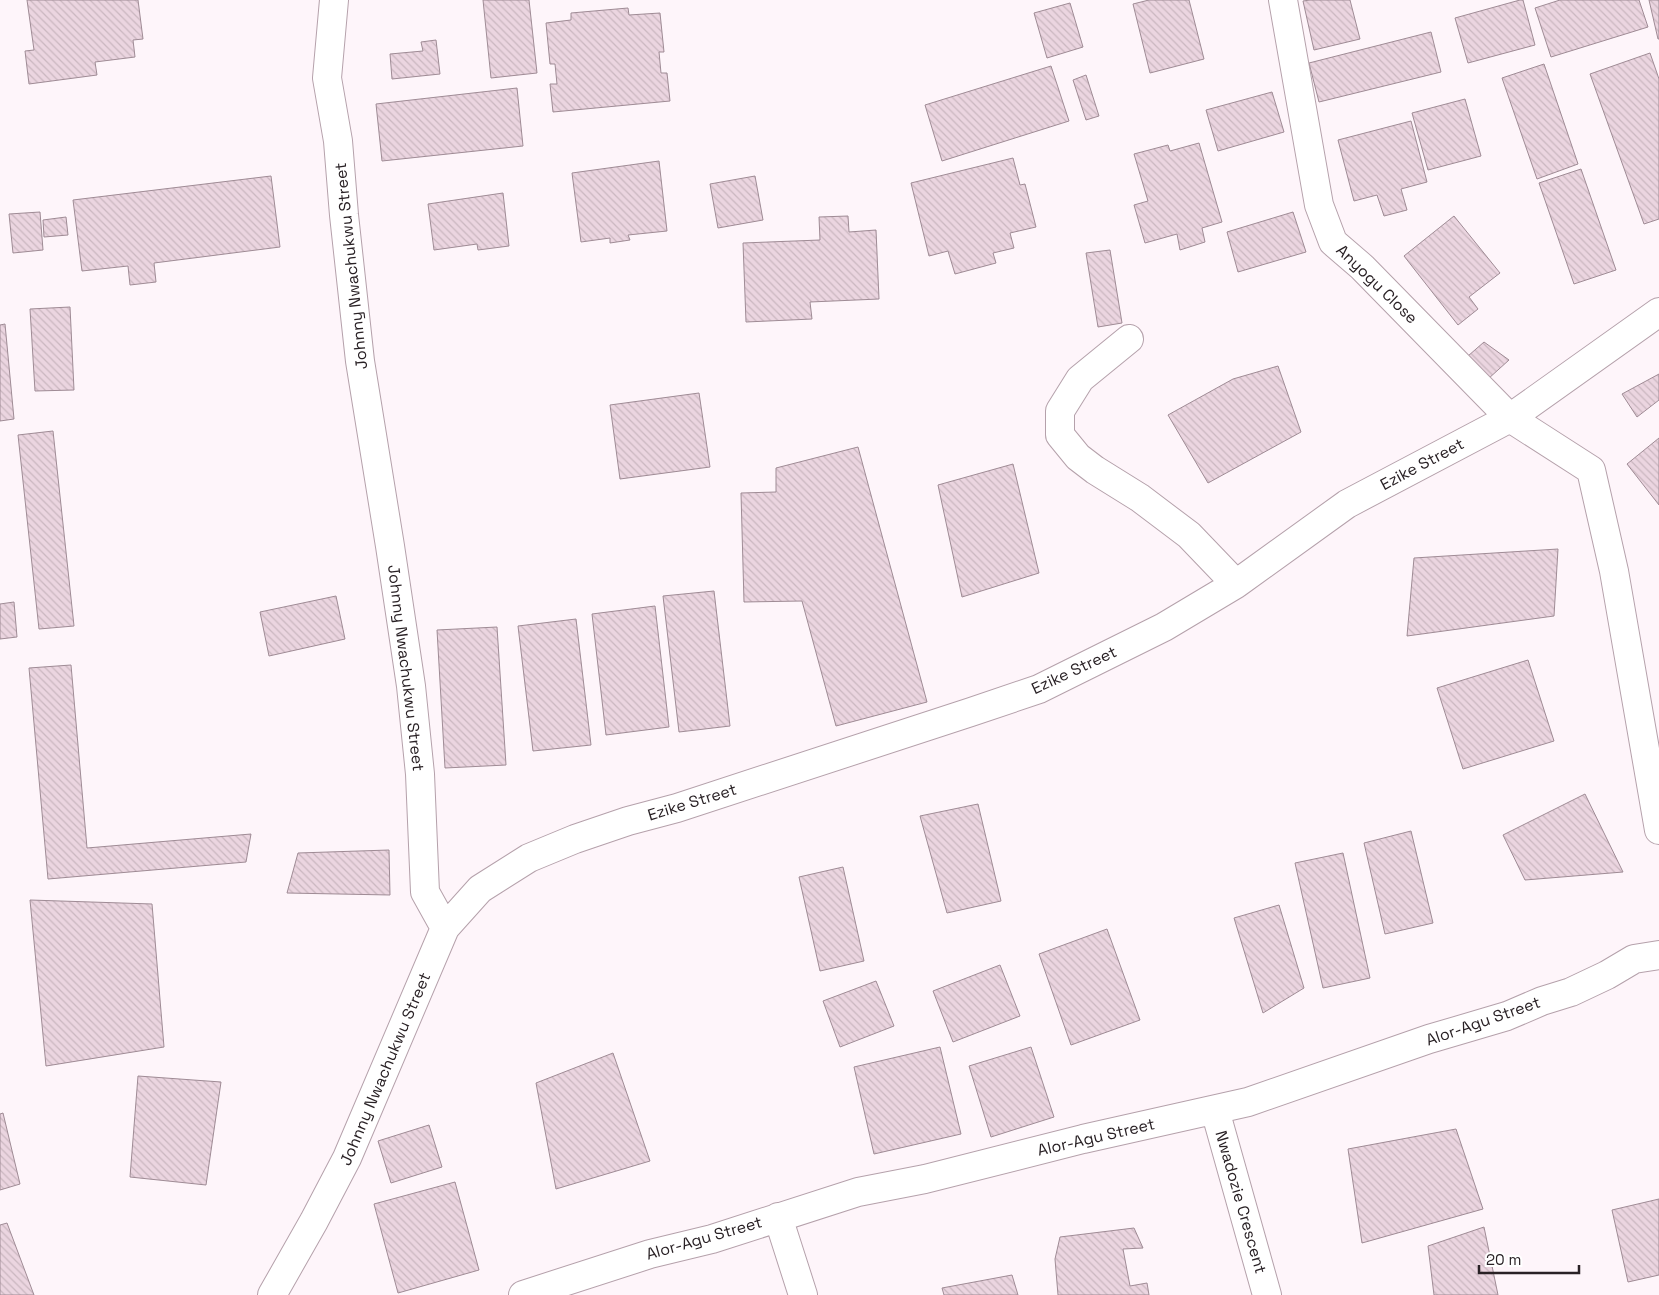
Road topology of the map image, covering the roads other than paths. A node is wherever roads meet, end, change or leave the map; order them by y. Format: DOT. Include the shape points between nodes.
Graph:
graph roads {
  1 [pos="334,0"];
  2 [pos="1283,0"];
  3 [pos="1659,312"];
  4 [pos="1129,339"];
  5 [pos="1510,418"];
  6 [pos="1236,584"];
  7 [pos="1651,728"];
  8 [pos="1659,830"];
  9 [pos="445,928"];
  10 [pos="1659,956"];
  11 [pos="1215,1110"];
  12 [pos="778,1217"];
  13 [pos="272,1295"];
  14 [pos="523,1295"];
  15 [pos="803,1295"];
  16 [pos="1267,1295"];
  1 -- 9 [label="street, Johnny Nwachukwu Street" via="328,78 338,141 360,361 411,686 420,774 425,892"];
  2 -- 5 [label="street, Anyogu Close" via="1319,205 1334,242"];
  3 -- 5 [label="street, Ezike Street"];
  4 -- 6 [label="street" via="1080,379 1060,411 1060,435 1095,470 1140,498 1189,535"];
  5 -- 6 [label="street, Ezike Street" via="1347,504"];
  5 -- 7 [label="street, Anyogu Close" via="1591,470"];
  6 -- 9 [label="street, Ezike Street" via="1164,627 1039,688 678,808 574,839 529,858 480,889"];
  7 -- 8 [label="street, Anyogu Close"];
  9 -- 13 [label="street, Johnny Nwachukwu Street" via="348,1158"];
  10 -- 11 [label="street, Alor-Agu Street" via="1634,959 1570,992 1506,1016 1429,1039 1248,1102"];
  11 -- 12 [label="street, Alor-Agu Street" via="858,1192"];
  11 -- 16 [label="street, Nwadozie Crescent"];
  12 -- 14 [label="street, Alor-Agu Street" via="712,1239 640,1256"];
  12 -- 15 [label="street"];
}
